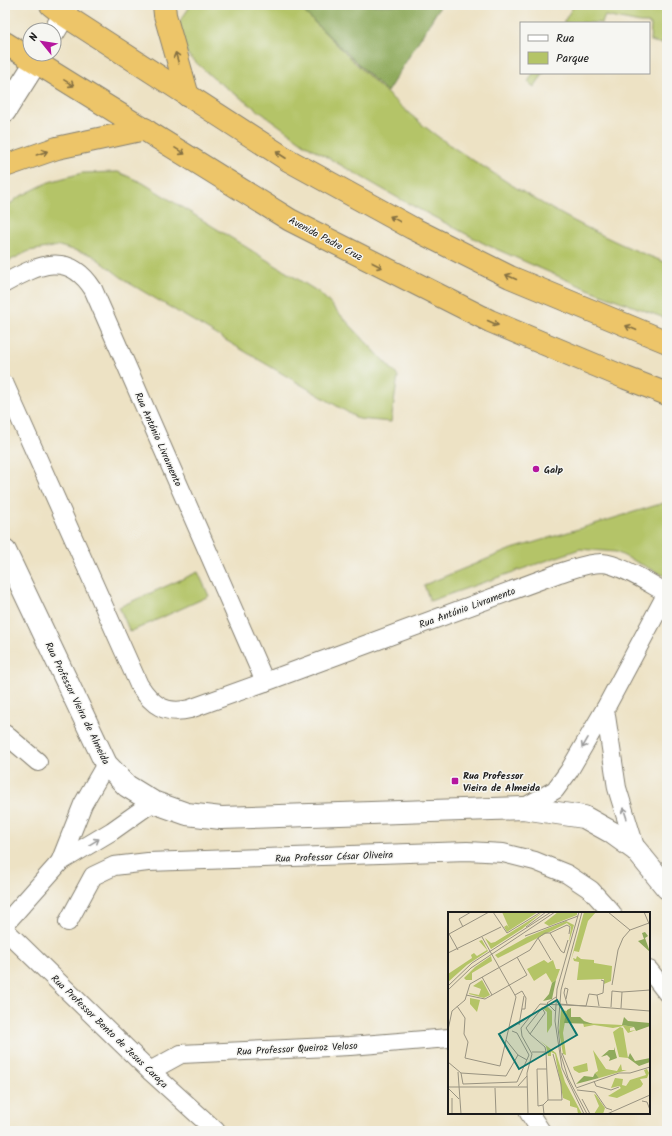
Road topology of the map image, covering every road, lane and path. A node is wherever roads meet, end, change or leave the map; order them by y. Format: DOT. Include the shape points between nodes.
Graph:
graph roads {
  1 [pos="164,5"];
  2 [pos="63,12"];
  3 [pos="5,43"];
  4 [pos="22,51"];
  5 [pos="36,62"];
  6 [pos="44,62"];
  7 [pos="188,96"];
  8 [pos="5,111"];
  9 [pos="145,129"];
  10 [pos="5,166"];
  11 [pos="5,283"];
  12 [pos="667,342"];
  13 [pos="5,385"];
  14 [pos="667,394"];
  15 [pos="5,551"];
  16 [pos="667,593"];
  17 [pos="265,682"];
  18 [pos="605,709"];
  19 [pos="5,734"];
  20 [pos="38,762"];
  21 [pos="106,764"];
  22 [pos="153,802"];
  23 [pos="523,808"];
  24 [pos="636,850"];
  25 [pos="60,862"];
  26 [pos="667,888"];
  27 [pos="611,912"];
  28 [pos="68,922"];
  29 [pos="5,924"];
  30 [pos="5,930"];
  31 [pos="650,971"];
  32 [pos="667,992"];
  33 [pos="448,1038"];
  34 [pos="150,1071"];
  35 [pos="530,1114"];
  36 [pos="216,1131"];
  37 [pos="541,1131"];
  7 -- 1 [label="highway, one-way"];
  2 -- 7 [label="highway"];
  3 -- 4 [label="highway, Avenida Padre Cruz"];
  5 -- 8 [label="street"];
  6 -- 9 [label="highway, Avenida Padre Cruz, one-way"];
  12 -- 7 [label="highway, one-way" via="510,277 412,228 288,160"];
  10 -- 9 [label="highway, one-way" via="57,148"];
  9 -- 14 [label="highway, Avenida Padre Cruz, one-way" via="290,220 490,322"];
  11 -- 17 [label="street, Rua António Livramento" via="41,267 58,264 74,269 88,281"];
  13 -- 17 [label="street, Rua António Livramento" via="144,693 157,706 182,711"];
  15 -- 21 [label="street, Rua Professor Vieira de Almeida"];
  16 -- 17 [label="street, Rua António Livramento" via="619,568 602,563 585,565"];
  16 -- 18 [label="street"];
  18 -- 23 [label="street, one-way" via="570,771 556,790"];
  24 -- 18 [label="street, one-way" via="617,788"];
  19 -- 20 [label="street"];
  21 -- 22 [label="street, Rua Professor Vieira de Almeida" via="127,786"];
  21 -- 25 [label="street" via="83,804"];
  22 -- 23 [label="street, Rua Professor Vieira de Almeida" via="187,814 222,818"];
  25 -- 22 [label="street, one-way" via="112,831"];
  23 -- 24 [label="street, Rua Professor Vieira de Almeida" via="584,817"];
  24 -- 26 [label="street, Rua Professor Vieira de Almeida"];
  25 -- 29 [label="street"];
  27 -- 28 [label="street, Rua Professor César Oliveira" via="591,890 566,874 534,861 503,853 468,851 148,862 114,866 93,876"];
  30 -- 34 [label="street, Rua Professor Bento de Jesus Caraça"];
  31 -- 32 [label="street"];
  33 -- 34 [label="street, Rua Professor Queiroz Veloso" via="350,1046 181,1054"];
  34 -- 36 [label="street, Rua Professor Bento de Jesus Caraça"];
  35 -- 37 [label="street"];
}
